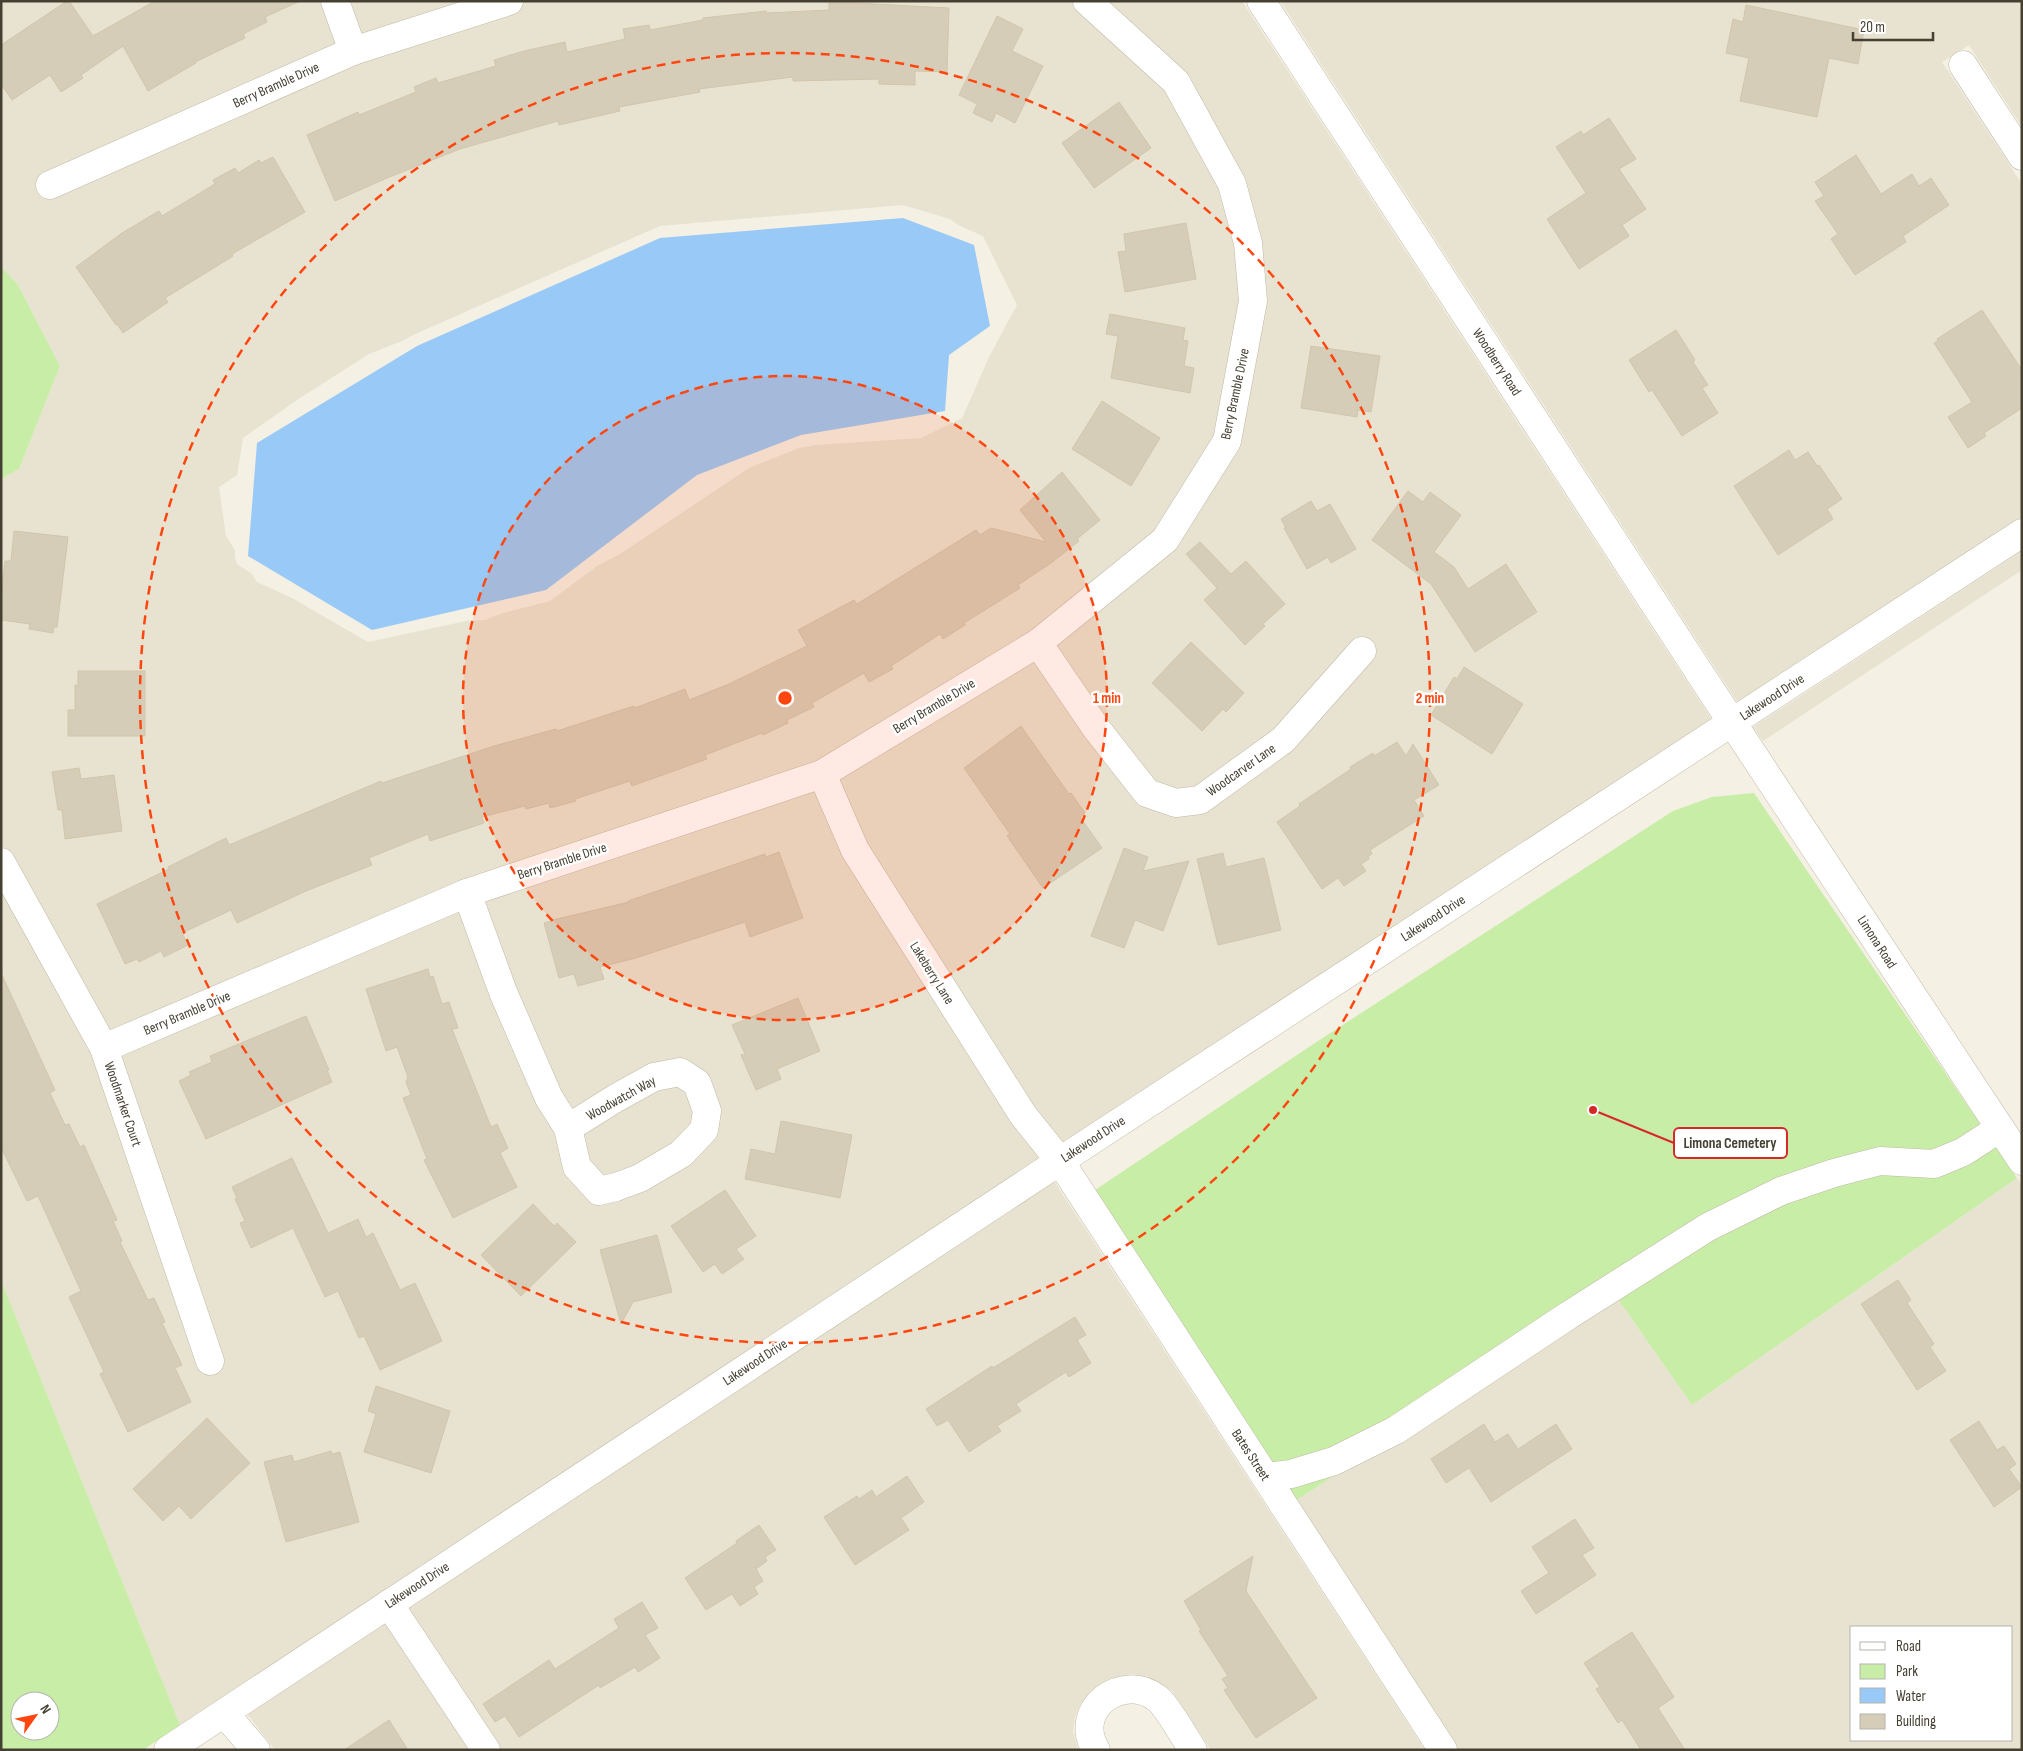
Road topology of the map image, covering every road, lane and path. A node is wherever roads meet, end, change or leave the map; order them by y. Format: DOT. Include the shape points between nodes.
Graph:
graph roads {
  1 [pos="335,1"];
  2 [pos="509,1"];
  3 [pos="1087,1"];
  4 [pos="1261,1"];
  5 [pos="353,51"];
  6 [pos="1963,65"];
  7 [pos="2022,156"];
  8 [pos="50,185"];
  9 [pos="2022,533"];
  10 [pos="1038,643"];
  11 [pos="1362,651"];
  12 [pos="1732,724"];
  13 [pos="822,774"];
  14 [pos="1,862"];
  15 [pos="467,893"];
  16 [pos="104,1048"];
  17 [pos="568,1128"];
  18 [pos="2000,1128"];
  19 [pos="1060,1161"];
  20 [pos="2022,1161"];
  21 [pos="210,1361"];
  22 [pos="1266,1477"];
  23 [pos="390,1604"];
  24 [pos="224,1713"];
  25 [pos="179,1747"];
  26 [pos="256,1750"];
  27 [pos="486,1750"];
  28 [pos="1096,1750"];
  29 [pos="1193,1750"];
  30 [pos="1443,1750"];
  1 -- 5 [label="street"];
  2 -- 5 [label="street, Berry Bramble Drive"];
  3 -- 10 [label="street, Berry Bramble Drive" via="1176,82 1214,150 1232,184 1248,243 1253,301 1228,441 1165,540"];
  4 -- 12 [label="street, Woodberry Road"];
  5 -- 8 [label="street, Berry Bramble Drive"];
  6 -- 7 [label="street"];
  9 -- 12 [label="street, Lakewood Drive"];
  10 -- 11 [label="street, Woodcarver Lane" via="1096,728 1147,793 1176,803 1200,800 1284,740"];
  10 -- 13 [label="street, Berry Bramble Drive"];
  12 -- 18 [label="street, Limona Road"];
  12 -- 19 [label="street, Lakewood Drive"];
  13 -- 15 [label="street, Berry Bramble Drive"];
  13 -- 19 [label="street, Lakeberry Lane" via="855,850 1023,1115"];
  14 -- 16 [label="street, Woodmarker Court"];
  15 -- 16 [label="street, Berry Bramble Drive"];
  15 -- 17 [label="street, Woodwatch Way" via="507,1001 549,1098"];
  16 -- 21 [label="street, Woodmarker Court"];
  17 -- 17 [label="street, Woodwatch Way" via="577,1167 599,1191 640,1178 681,1154 704,1130 708,1111 697,1083 680,1072 654,1077"];
  18 -- 20 [label="street, Limona Road"];
  18 -- 22 [label="street" via="1963,1152 1934,1164 1880,1161 1781,1192 1708,1227 1396,1430 1334,1461 1291,1474"];
  19 -- 22 [label="street, Bates Street"];
  19 -- 23 [label="street, Lakewood Drive"];
  22 -- 30 [label="street, Bates Street"];
  23 -- 24 [label="street, Lakewood Drive"];
  23 -- 27 [label="street"];
  24 -- 25 [label="street, Lakewood Drive"];
  24 -- 26 [label="street"];
  28 -- 29 [label="street" via="1088,1731 1095,1708 1115,1692 1128,1688 1141,1690 1159,1700"];
}
